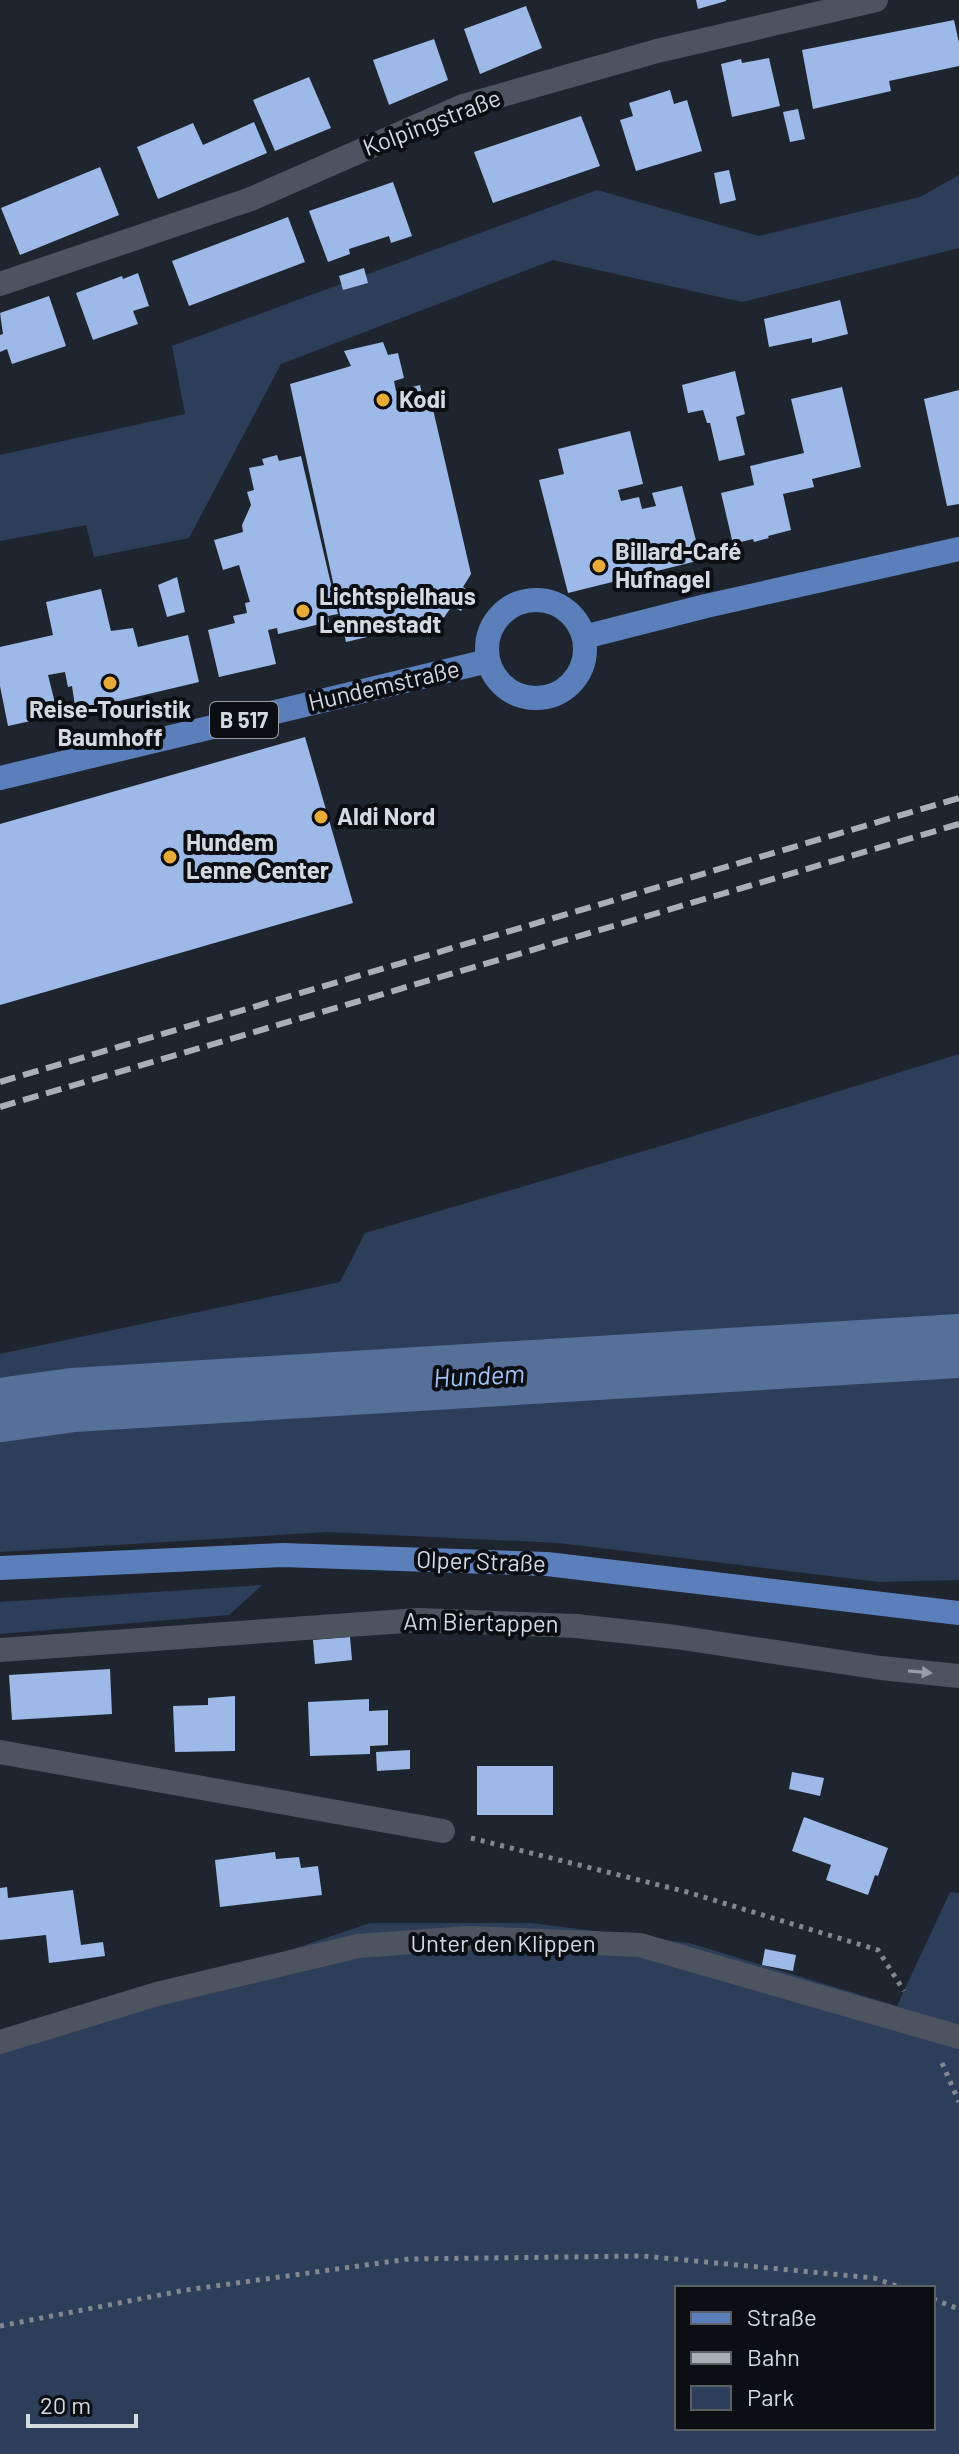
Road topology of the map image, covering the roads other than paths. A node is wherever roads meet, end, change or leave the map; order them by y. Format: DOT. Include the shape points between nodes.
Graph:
graph roads {
  1 [pos="876,0"];
  2 [pos="0,284"];
  3 [pos="959,549"];
  4 [pos="584,637"];
  5 [pos="488,661"];
  6 [pos="0,778"];
  7 [pos="0,1568"];
  8 [pos="959,1613"];
  9 [pos="0,1650"];
  10 [pos="959,1676"];
  11 [pos="0,1752"];
  12 [pos="443,1831"];
  13 [pos="959,2037"];
  14 [pos="0,2042"];
  1 -- 2 [label="street, Kolpingstraße" via="657,51 463,106 251,199"];
  3 -- 4 [label="main road"];
  4 -- 5 [label="main road" via="568,611 555,603 525,601 499,617 491,630"];
  4 -- 5 [label="main road" via="582,668 563,691 548,697 518,695 494,675"];
  5 -- 6 [label="main road, Hundemstraße / B 517"];
  7 -- 8 [label="main road, Olper Straße" via="283,1555 547,1564"];
  9 -- 10 [label="street, Am Biertappen, one-way" via="419,1620 576,1626"];
  11 -- 12 [label="street"];
  13 -- 14 [label="street, Unter den Klippen" via="640,1945 469,1938 358,1946 157,1994"];
}
